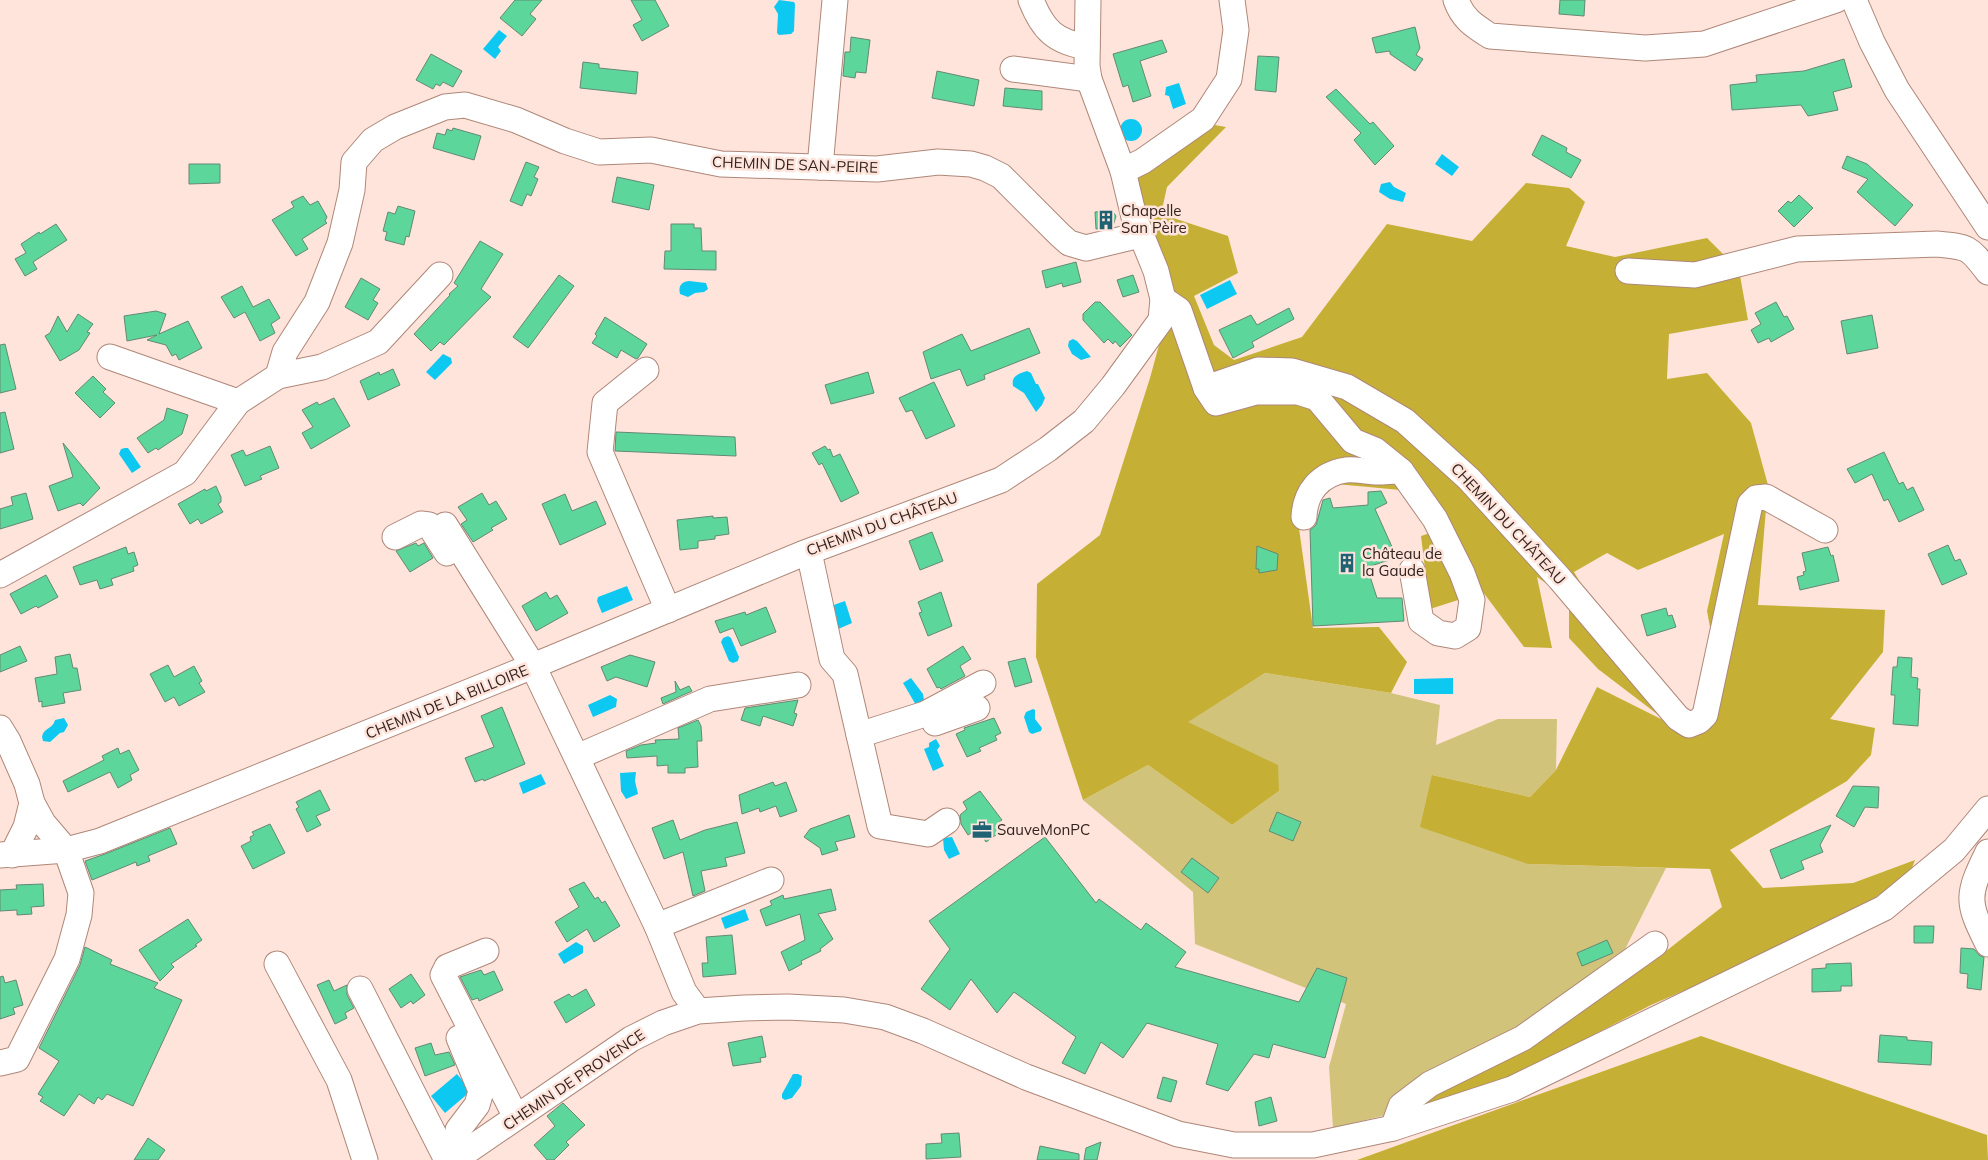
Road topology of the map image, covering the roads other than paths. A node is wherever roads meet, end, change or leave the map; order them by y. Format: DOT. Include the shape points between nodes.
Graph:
graph roads {
  1 [pos="835,0"];
  2 [pos="1031,0"];
  3 [pos="1088,0"];
  4 [pos="1232,0"];
  5 [pos="1456,0"];
  6 [pos="1836,0"];
  7 [pos="1854,0"];
  8 [pos="1087,47"];
  9 [pos="1013,69"];
  10 [pos="1089,79"];
  11 [pos="820,167"];
  12 [pos="1124,171"];
  13 [pos="1988,227"];
  14 [pos="1140,235"];
  15 [pos="1628,271"];
  16 [pos="1988,272"];
  17 [pos="440,275"];
  18 [pos="1163,299"];
  19 [pos="110,357"];
  20 [pos="646,370"];
  21 [pos="278,376"];
  22 [pos="1206,388"];
  23 [pos="238,402"];
  24 [pos="1401,471"];
  25 [pos="1304,517"];
  26 [pos="445,525"];
  27 [pos="1824,530"];
  28 [pos="395,537"];
  29 [pos="808,552"];
  30 [pos="1412,570"];
  31 [pos="0,575"];
  32 [pos="668,610"];
  33 [pos="526,669"];
  34 [pos="983,683"];
  35 [pos="798,685"];
  36 [pos="976,708"];
  37 [pos="0,728"];
  38 [pos="861,742"];
  39 [pos="577,757"];
  40 [pos="32,803"];
  41 [pos="1988,809"];
  42 [pos="947,821"];
  43 [pos="66,850"];
  44 [pos="1988,852"];
  45 [pos="6,855"];
  46 [pos="771,880"];
  47 [pos="657,926"];
  48 [pos="1655,944"];
  49 [pos="1988,944"];
  50 [pos="486,951"];
  51 [pos="277,964"];
  52 [pos="360,989"];
  53 [pos="698,1011"];
  54 [pos="459,1038"];
  55 [pos="0,1063"];
  56 [pos="516,1118"];
  57 [pos="1393,1128"];
  58 [pos="455,1158"];
  59 [pos="366,1160"];
  1 -- 11 [label="street"];
  2 -- 8 [label="street" via="1036,13 1056,39"];
  3 -- 8 [label="street, CHEMIN DU CHÂTEAU"];
  4 -- 12 [label="street" via="1236,30 1229,79 1203,120"];
  5 -- 6 [label="street" via="1460,12 1490,36 1645,48 1704,44"];
  7 -- 13 [label="street" via="1897,90"];
  8 -- 10 [label="street, CHEMIN DU CHÂTEAU"];
  9 -- 10 [label="street"];
  10 -- 12 [label="street, CHEMIN DU CHÂTEAU"];
  11 -- 14 [label="street, CHEMIN DE SAN-PEIRE" via="877,170 938,162 971,164 1001,176 1060,235 1077,247 1086,248"];
  11 -- 21 [label="street, CHEMIN DE SAN-PEIRE" via="721,164 651,150 599,152 516,120 466,105 445,107 395,127 373,140 354,162 352,190 340,243 317,302 285,352"];
  12 -- 14 [label="street, CHEMIN DU CHÂTEAU"];
  14 -- 18 [label="street, CHEMIN DU CHÂTEAU" via="1156,271"];
  15 -- 16 [label="street" via="1694,275 1798,249 1937,244 1971,250"];
  17 -- 21 [label="street" via="378,342 322,367"];
  18 -- 22 [label="street" via="1179,310"];
  18 -- 29 [label="street, CHEMIN DU CHÂTEAU" via="1161,320 1113,386 1084,422 1048,448 1001,480"];
  19 -- 23 [label="street"];
  20 -- 32 [label="street" via="605,403 600,452"];
  21 -- 23 [label="street"];
  22 -- 24 [label="street" via="1216,404 1256,392 1298,392 1317,398 1353,441 1375,450"];
  22 -- 27 [label="street, CHEMIN DU CHÂTEAU" via="1258,370 1292,371 1347,387 1405,421 1470,479 1678,718 1689,725 1705,715 1750,504 1756,498 1766,497"];
  23 -- 31 [label="street" via="185,473"];
  24 -- 25 [label="street" via="1347,470 1329,476 1310,491 1304,505"];
  24 -- 30 [label="street" via="1435,519 1462,573 1472,600 1468,628 1455,636 1438,633 1421,621"];
  26 -- 33 [label="street"];
  28 -- 33 [label="street" via="421,524 429,525 514,660"];
  29 -- 32 [label="street, CHEMIN DU CHÂTEAU"];
  29 -- 38 [label="street" via="832,659 845,674"];
  32 -- 33 [label="street, CHEMIN DU CHÂTEAU"];
  33 -- 39 [label="street, CHEMIN DE LA BILLOIRE"];
  33 -- 43 [label="street, CHEMIN DE LA BILLOIRE" via="100,841"];
  34 -- 38 [label="street" via="925,714"];
  35 -- 39 [label="street" via="710,699"];
  36 -- 38 [label="street"];
  37 -- 40 [label="street" via="27,784"];
  38 -- 42 [label="street" via="880,826 928,834"];
  39 -- 47 [label="street, CHEMIN DE LA BILLOIRE"];
  40 -- 43 [label="street" via="43,823"];
  40 -- 45 [label="street" via="26,827"];
  41 -- 57 [label="street, CHEMIN DE PROVENCE" via="1954,850 1884,908 1512,1089"];
  43 -- 45 [label="street, CHEMIN DE LA BILLOIRE"];
  43 -- 55 [label="street" via="81,892 79,915 67,959 17,1059"];
  44 -- 49 [label="street" via="1971,892 1974,916"];
  46 -- 47 [label="street"];
  47 -- 53 [label="street, CHEMIN DE LA BILLOIRE" via="684,992"];
  48 -- 57 [label="street" via="1523,1038 1430,1084 1402,1106"];
  50 -- 56 [label="street" via="447,967 444,975"];
  51 -- 59 [label="street" via="339,1080"];
  52 -- 58 [label="street"];
  53 -- 56 [label="street, CHEMIN DE PROVENCE" via="631,1039"];
  53 -- 57 [label="street, CHEMIN DE PROVENCE" via="788,1007 844,1010 885,1017 1026,1077 1169,1131 1234,1145 1313,1145"];
  54 -- 58 [label="street" via="481,1091 477,1106 458,1130"];
  56 -- 58 [label="street, CHEMIN DE PROVENCE"];
}
